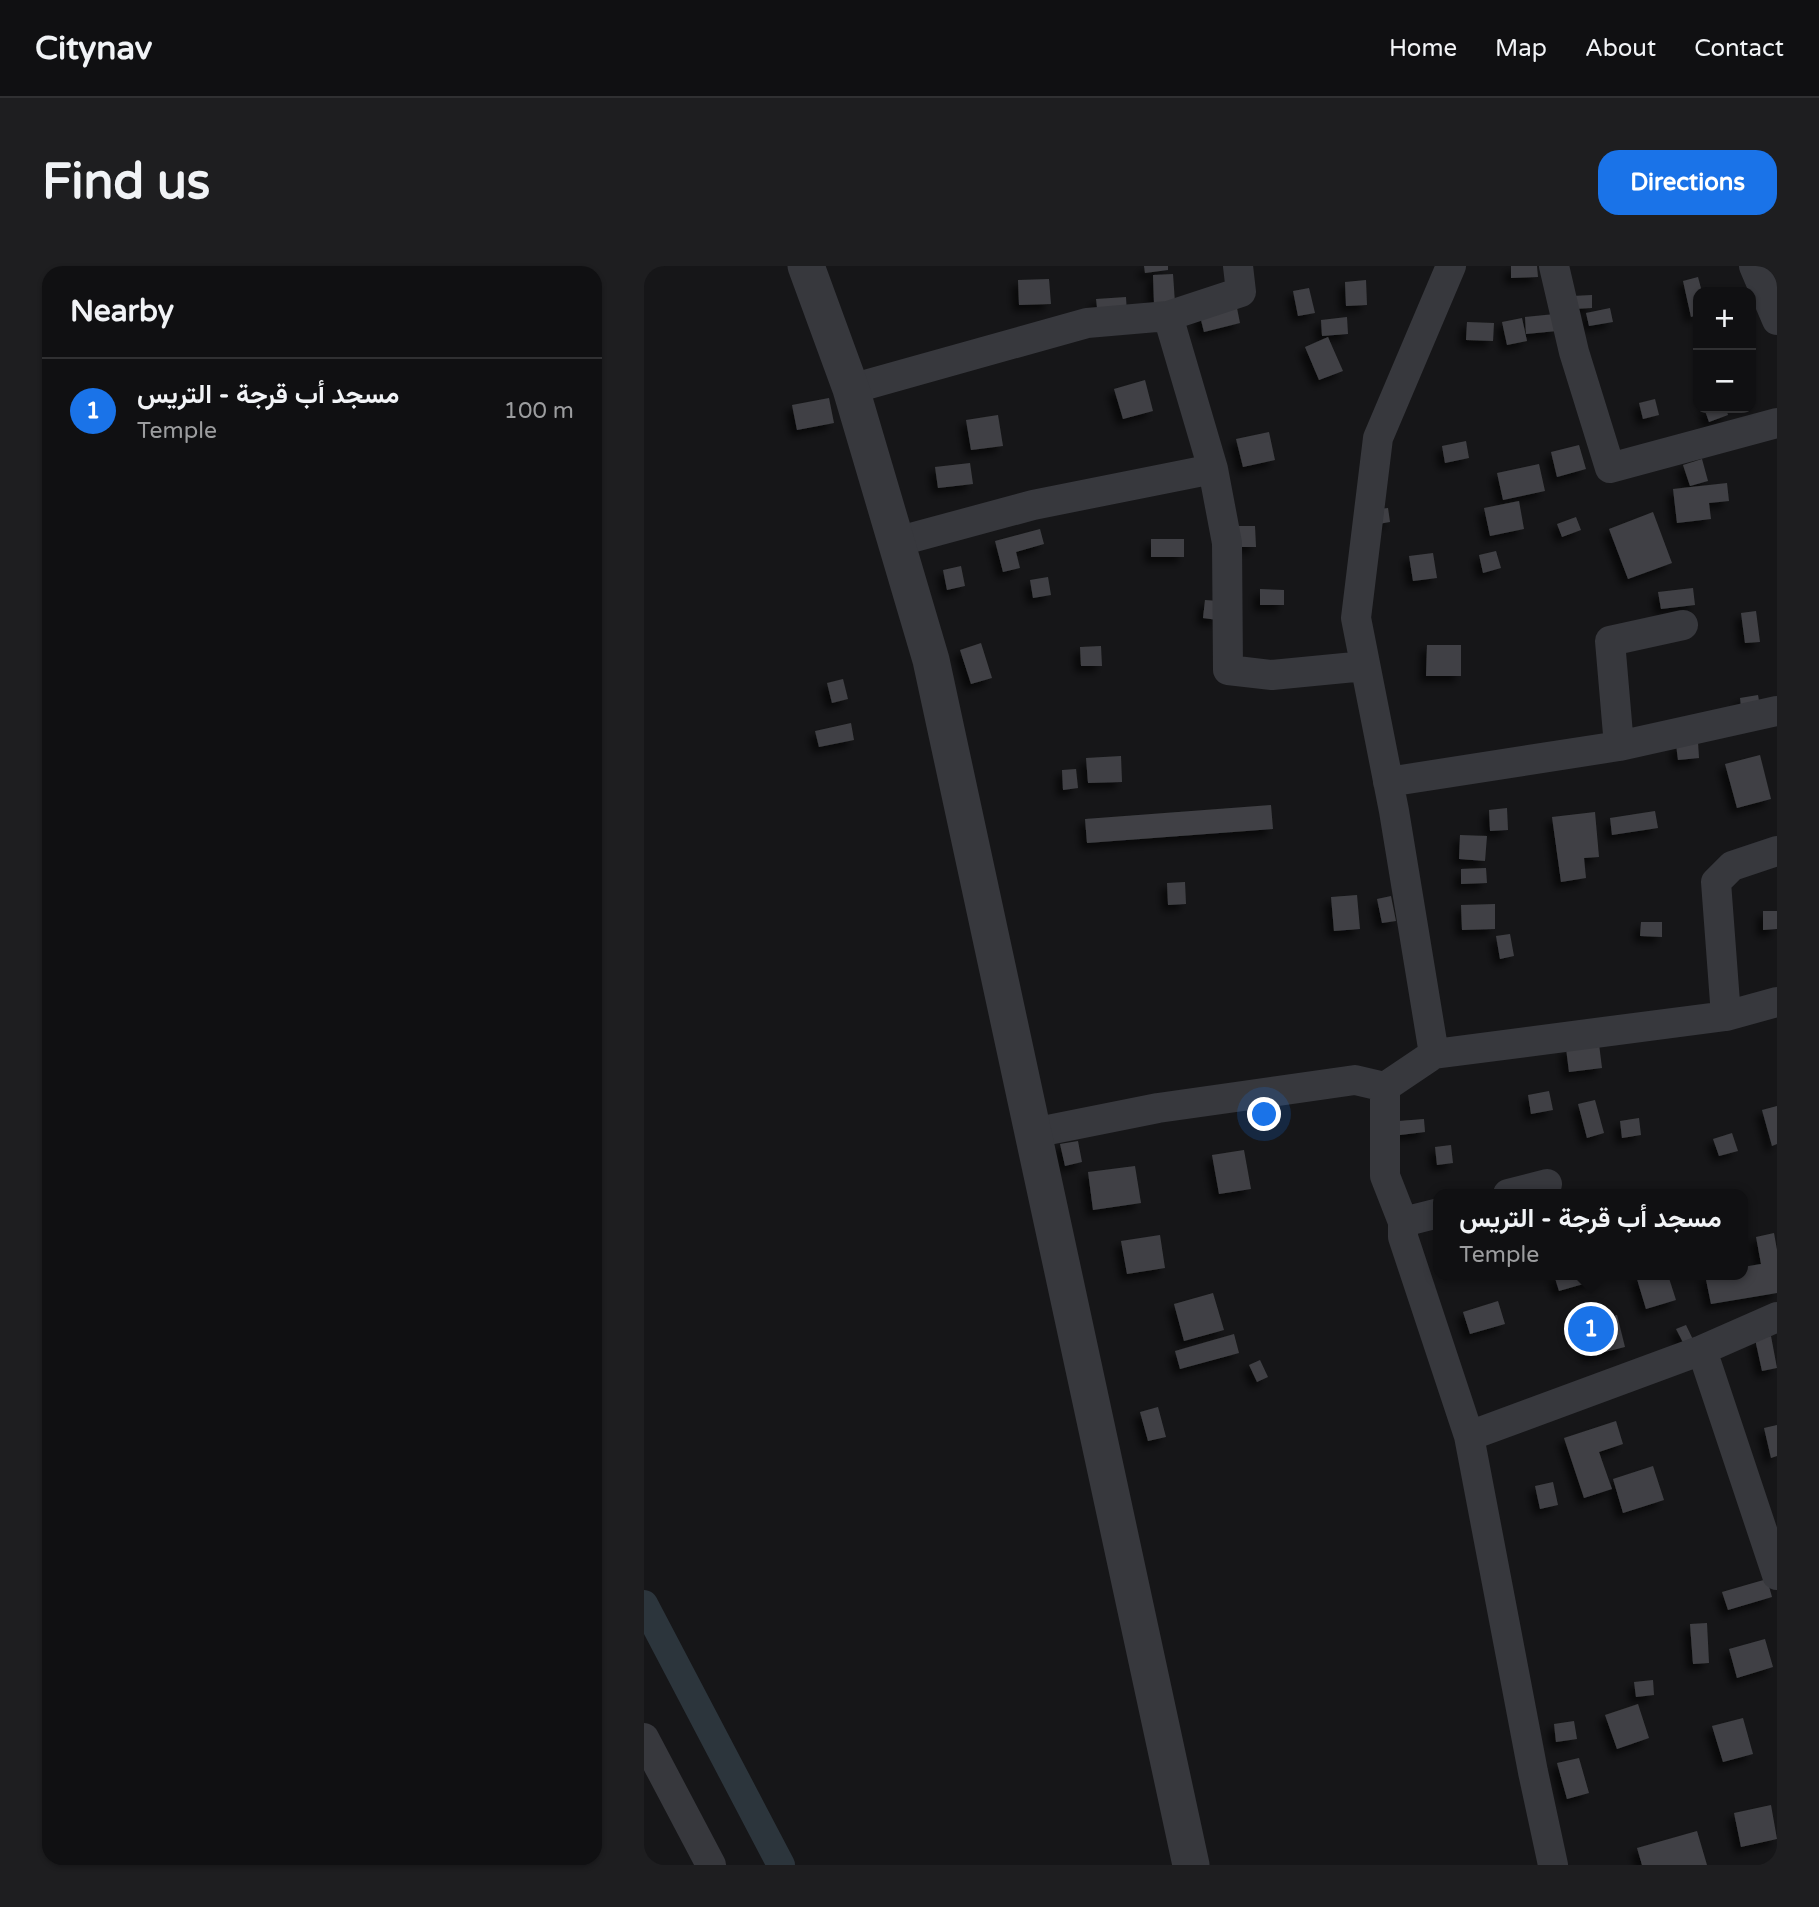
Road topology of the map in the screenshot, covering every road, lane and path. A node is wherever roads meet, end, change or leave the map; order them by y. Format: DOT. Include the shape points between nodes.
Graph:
graph roads {
  1 [pos="807,266"];
  2 [pos="1238,266"];
  3 [pos="1451,266"];
  4 [pos="1554,266"];
  5 [pos="1754,266"];
  6 [pos="1168,316"];
  7 [pos="1777,320"];
  8 [pos="851,388"];
  9 [pos="1777,422"];
  10 [pos="1213,468"];
  11 [pos="896,542"];
  12 [pos="1684,625"];
  13 [pos="1366,666"];
  14 [pos="1777,711"];
  15 [pos="1619,747"];
  16 [pos="1388,782"];
  17 [pos="1777,851"];
  18 [pos="1777,1002"];
  19 [pos="1726,1016"];
  20 [pos="1434,1054"];
  21 [pos="1385,1087"];
  22 [pos="1033,1133"];
  23 [pos="1547,1184"];
  24 [pos="1528,1189"];
  25 [pos="1433,1215"];
  26 [pos="1404,1222"];
  27 [pos="1777,1317"];
  28 [pos="1702,1350"];
  29 [pos="1469,1436"];
  30 [pos="1777,1575"];
  31 [pos="644,1738"];
  32 [pos="711,1865"];
  33 [pos="1191,1865"];
  34 [pos="1553,1865"];
  1 -- 8 [label="street"];
  2 -- 6 [label="street" via="1241,292"];
  3 -- 13 [label="street" via="1378,438 1356,618"];
  4 -- 9 [label="street" via="1574,352 1610,468"];
  5 -- 7 [label="street"];
  6 -- 8 [label="street" via="1087,323"];
  6 -- 10 [label="street"];
  8 -- 11 [label="street"];
  10 -- 11 [label="street" via="1033,505"];
  10 -- 13 [label="street" via="1227,543 1228,670 1272,675"];
  11 -- 22 [label="street" via="931,660"];
  12 -- 15 [label="street" via="1610,641"];
  13 -- 16 [label="street"];
  14 -- 15 [label="street"];
  15 -- 16 [label="street"];
  16 -- 20 [label="street"];
  17 -- 19 [label="street" via="1732,866 1716,882"];
  18 -- 19 [label="street"];
  19 -- 20 [label="street"];
  20 -- 21 [label="street"];
  21 -- 22 [label="street" via="1355,1080 1158,1108"];
  21 -- 26 [label="street" via="1385,1177"];
  22 -- 33 [label="street"];
  23 -- 24 [label="street"];
  25 -- 26 [label="street"];
  26 -- 29 [label="street" via="1404,1237"];
  27 -- 28 [label="street"];
  28 -- 29 [label="street"];
  28 -- 30 [label="street"];
  29 -- 34 [label="street"];
  31 -- 32 [label="street"];
}
